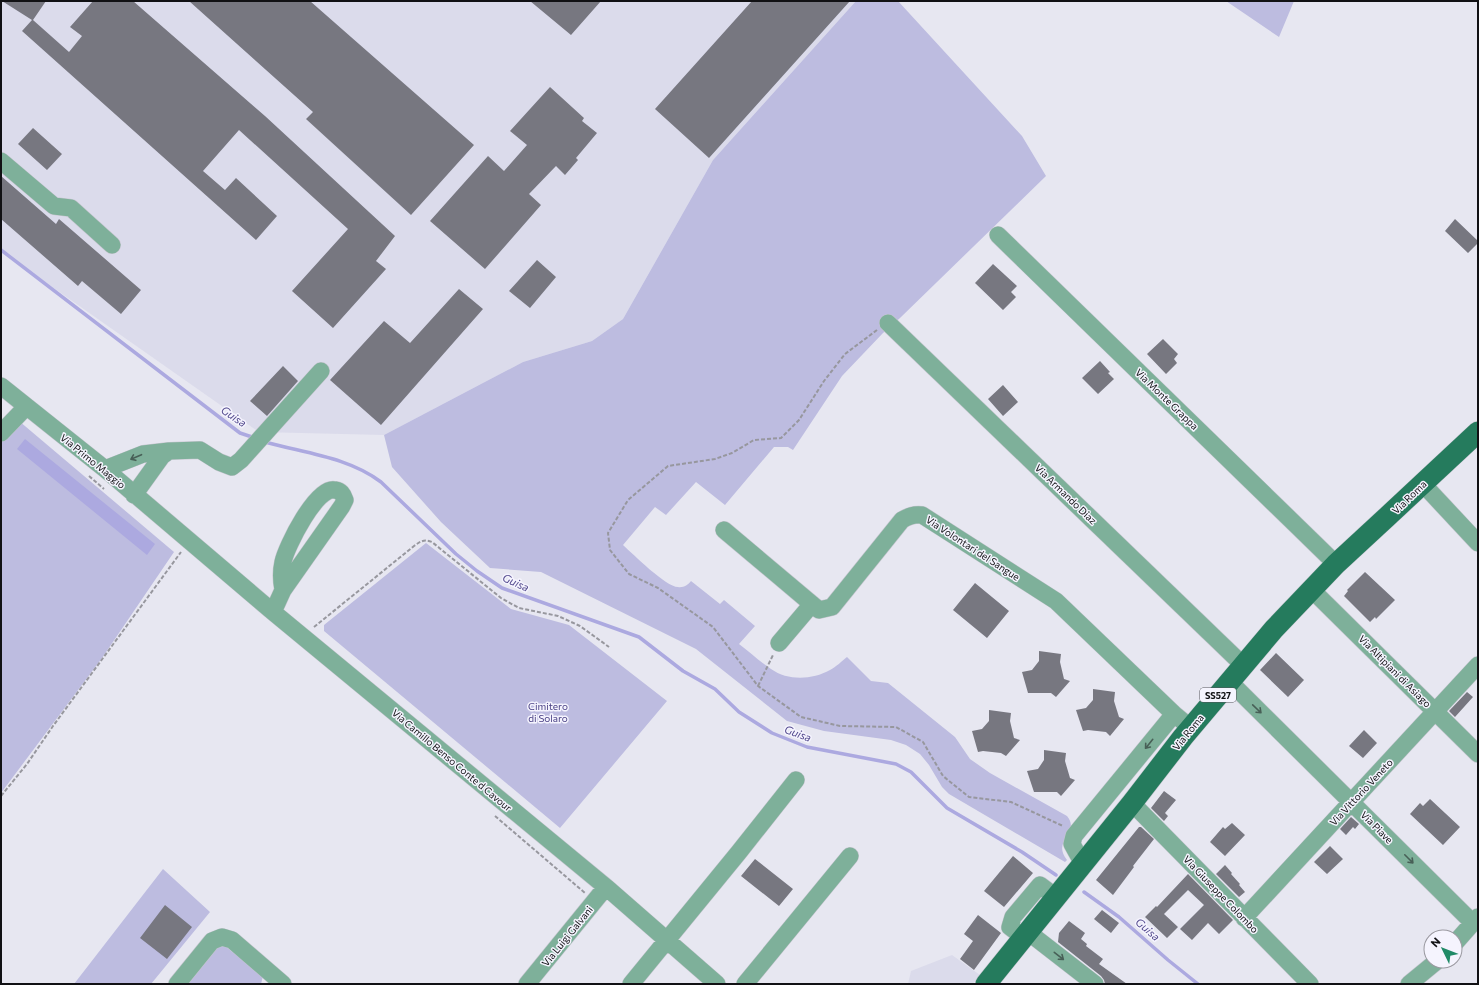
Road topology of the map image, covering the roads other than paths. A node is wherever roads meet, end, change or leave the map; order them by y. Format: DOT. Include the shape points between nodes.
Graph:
graph roads {
  1 [pos="1,161"];
  2 [pos="998,235"];
  3 [pos="112,245"];
  4 [pos="888,323"];
  5 [pos="321,371"];
  6 [pos="1,386"];
  7 [pos="26,407"];
  8 [pos="1478,432"];
  9 [pos="1,433"];
  10 [pos="169,451"];
  11 [pos="105,469"];
  12 [pos="1422,483"];
  13 [pos="134,495"];
  14 [pos="724,530"];
  15 [pos="187,539"];
  16 [pos="1478,543"];
  17 [pos="1336,564"];
  18 [pos="1311,589"];
  19 [pos="283,590"];
  20 [pos="812,604"];
  21 [pos="274,612"];
  22 [pos="779,643"];
  23 [pos="1243,665"];
  24 [pos="1478,665"];
  25 [pos="1229,681"];
  26 [pos="1436,711"];
  27 [pos="1174,714"];
  28 [pos="1191,728"];
  29 [pos="1478,754"];
  30 [pos="796,780"];
  31 [pos="1352,802"];
  32 [pos="1132,803"];
  33 [pos="850,856"];
  34 [pos="1083,864"];
  35 [pos="606,887"];
  36 [pos="1244,918"];
  37 [pos="1475,920"];
  38 [pos="1463,934"];
  39 [pos="1026,935"];
  40 [pos="667,940"];
  41 [pos="1427,969"];
  42 [pos="177,984"];
  43 [pos="283,984"];
  44 [pos="527,984"];
  45 [pos="631,984"];
  46 [pos="718,984"];
  47 [pos="745,984"];
  48 [pos="986,984"];
  49 [pos="1095,984"];
  50 [pos="1310,984"];
  51 [pos="1409,984"];
  1 -- 3 [label="street" via="54,206 71,208"];
  2 -- 17 [label="street, Via Monte Grappa"];
  4 -- 23 [label="street, Via Armando Diaz"];
  5 -- 10 [label="street" via="232,467 200,450"];
  6 -- 7 [label="street, Via Primo Maggio"];
  7 -- 9 [label="street"];
  7 -- 11 [label="street, Via Primo Maggio"];
  8 -- 12 [label="main road, Via Roma / SS527"];
  10 -- 11 [label="street, one-way" via="143,454"];
  10 -- 13 [label="street" via="162,456"];
  11 -- 13 [label="street, Via Primo Maggio"];
  12 -- 16 [label="street"];
  12 -- 17 [label="main road, Via Roma / SS527"];
  13 -- 15 [label="street, Via Primo Maggio"];
  14 -- 20 [label="street, Via Volontari del Sangue"];
  15 -- 21 [label="street, Via Camillo Benso Conte d Cavour"];
  17 -- 18 [label="main road, Via Roma / SS527"];
  18 -- 23 [label="main road, Via Roma / SS527"];
  18 -- 26 [label="street, Via Altipiani di Asiago"];
  19 -- 19 [label="street" via="342,506 345,500 338,491 327,491 309,509 295,532 283,562"];
  19 -- 21 [label="street"];
  20 -- 22 [label="street"];
  20 -- 27 [label="street, Via Volontari del Sangue" via="819,610 832,607 902,520 916,514 922,515 1056,601"];
  21 -- 35 [label="street, Via Camillo Benso Conte d Cavour"];
  23 -- 25 [label="main road, Via Roma / SS527"];
  24 -- 26 [label="street, Via Vittorio Veneto"];
  25 -- 28 [label="main road, Via Roma / SS527"];
  25 -- 31 [label="street, Via Piave, one-way"];
  26 -- 29 [label="street, Via Altipiani di Asiago"];
  26 -- 31 [label="street, Via Vittorio Veneto"];
  27 -- 28 [label="street, Via Volontari del Sangue"];
  27 -- 34 [label="street, one-way" via="1074,836 1072,844"];
  28 -- 32 [label="main road, Via Roma / SS527"];
  30 -- 40 [label="street"];
  31 -- 36 [label="street, Via Vittorio Veneto"];
  31 -- 37 [label="street, Via Piave, one-way"];
  32 -- 34 [label="main road, Via Roma / SS527"];
  32 -- 36 [label="street, Via Giuseppe Colombo"];
  33 -- 47 [label="street"];
  34 -- 39 [label="main road, Via Roma / SS527"];
  35 -- 40 [label="street, Via Camillo Benso Conte d Cavour"];
  35 -- 44 [label="street, Via Luigi Galvani"];
  36 -- 50 [label="street, Via Giuseppe Colombo"];
  37 -- 38 [label="street"];
  39 -- 48 [label="main road, Via Roma / SS527"];
  39 -- 49 [label="street, one-way"];
  40 -- 45 [label="street"];
  40 -- 46 [label="street, Via Camillo Benso Conte d Cavour"];
  41 -- 51 [label="street"];
  42 -- 43 [label="street" via="212,941 222,937 232,940"];
}
